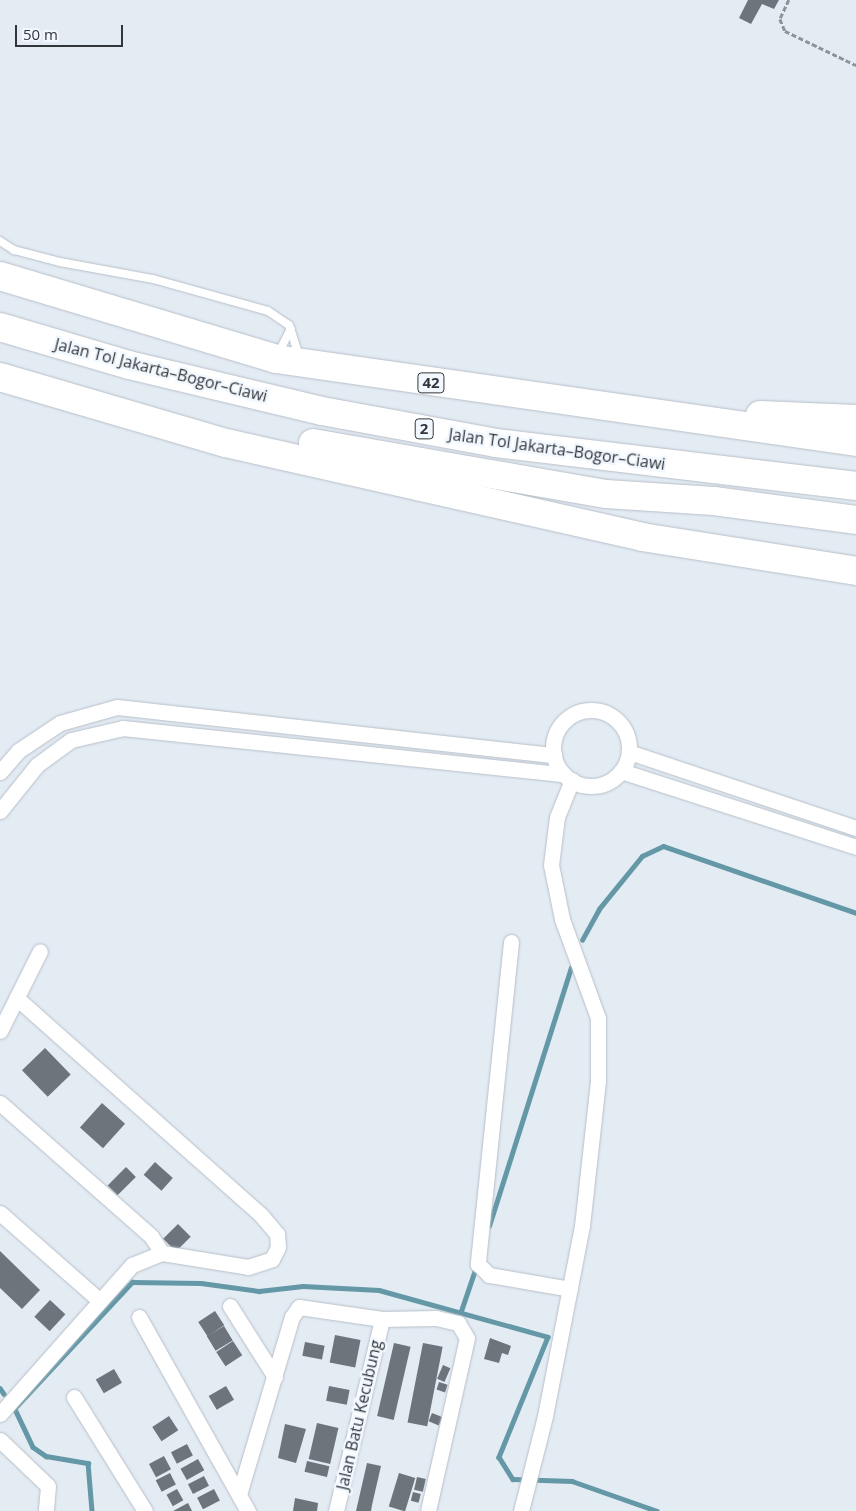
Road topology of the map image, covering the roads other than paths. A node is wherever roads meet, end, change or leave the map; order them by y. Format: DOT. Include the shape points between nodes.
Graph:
graph roads {
  1 [pos="0,241"];
  2 [pos="0,276"];
  3 [pos="0,327"];
  4 [pos="291,329"];
  5 [pos="289,361"];
  6 [pos="0,364"];
  7 [pos="0,377"];
  8 [pos="669,417"];
  9 [pos="856,419"];
  10 [pos="856,442"];
  11 [pos="856,486"];
  12 [pos="856,520"];
  13 [pos="856,571"];
  14 [pos="189,714"];
  15 [pos="187,734"];
  16 [pos="629,752"];
  17 [pos="554,754"];
  18 [pos="621,771"];
  19 [pos="0,772"];
  20 [pos="568,777"];
  21 [pos="0,811"];
  22 [pos="856,828"];
  23 [pos="856,847"];
  24 [pos="511,942"];
  25 [pos="40,950"];
  26 [pos="17,998"];
  27 [pos="0,1031"];
  28 [pos="0,1103"];
  29 [pos="0,1213"];
  30 [pos="162,1254"];
  31 [pos="570,1289"];
  32 [pos="100,1301"];
  33 [pos="230,1306"];
  34 [pos="139,1317"];
  35 [pos="382,1319"];
  36 [pos="275,1377"];
  37 [pos="74,1397"];
  38 [pos="0,1414"];
  39 [pos="0,1440"];
  40 [pos="240,1491"];
  41 [pos="46,1511"];
  42 [pos="145,1511"];
  43 [pos="248,1511"];
  44 [pos="336,1511"];
  45 [pos="428,1511"];
  46 [pos="521,1511"];
  1 -- 4 [label="lane" via="51,260 153,279 268,311"];
  2 -- 5 [label="highway, 42"];
  3 -- 11 [label="highway, Jalan Tol Jakarta–Bogor–Ciawi / 2" via="129,365 303,406 486,441"];
  4 -- 5 [label="lane"];
  4 -- 5 [label="lane"];
  5 -- 8 [label="highway, 42"];
  6 -- 12 [label="highway, Jalan Tol Jakarta–Bogor–Ciawi / 2" via="114,398 457,471 606,494 714,501"];
  7 -- 13 [label="highway" via="226,443 584,524 742,556"];
  8 -- 9 [label="highway, 42" via="710,413"];
  8 -- 10 [label="highway, 42"];
  14 -- 15 [label="street"];
  14 -- 17 [label="street"];
  14 -- 19 [label="street" via="117,707 60,722 18,751"];
  15 -- 20 [label="street"];
  15 -- 21 [label="street" via="123,728 71,740 37,766"];
  16 -- 17 [label="street" via="619,722 590,710 562,724"];
  16 -- 18 [label="street"];
  16 -- 22 [label="street"];
  17 -- 20 [label="street"];
  18 -- 20 [label="street" via="603,784"];
  18 -- 23 [label="street"];
  20 -- 31 [label="street" via="557,816 551,865 562,919 598,1018 596,1090"];
  24 -- 31 [label="street" via="478,1264 490,1276"];
  25 -- 26 [label="street"];
  26 -- 27 [label="street"];
  26 -- 30 [label="street" via="277,1234 278,1247 272,1259 261,1266"];
  28 -- 30 [label="street" via="151,1236"];
  29 -- 32 [label="street"];
  30 -- 32 [label="street" via="132,1265"];
  31 -- 46 [label="street" via="546,1416"];
  32 -- 38 [label="street"];
  33 -- 36 [label="street"];
  34 -- 40 [label="street"];
  35 -- 36 [label="street" via="299,1307 292,1317"];
  35 -- 44 [label="street, Jalan Batu Kecubung"];
  35 -- 45 [label="street" via="442,1319 466,1330 466,1353"];
  36 -- 40 [label="street"];
  37 -- 42 [label="street"];
  39 -- 41 [label="street" via="48,1486"];
  40 -- 43 [label="street"];
}
